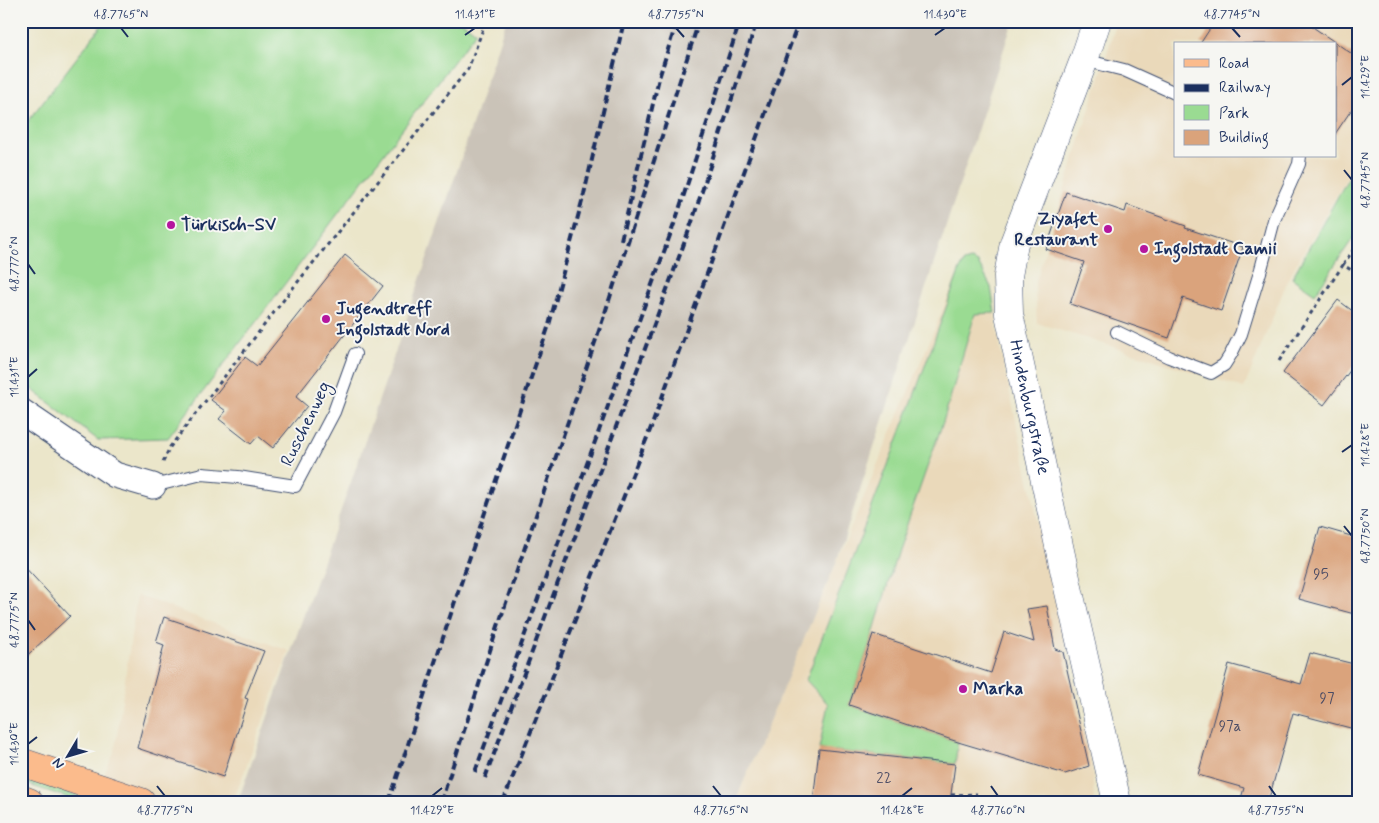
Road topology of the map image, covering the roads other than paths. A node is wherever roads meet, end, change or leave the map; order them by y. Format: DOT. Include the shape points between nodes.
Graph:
graph roads {
  1 [pos="1098,21"];
  2 [pos="1084,60"];
  3 [pos="1174,93"];
  4 [pos="1300,158"];
  5 [pos="1117,332"];
  6 [pos="355,354"];
  7 [pos="21,410"];
  8 [pos="153,486"];
  9 [pos="32,766"];
  10 [pos="21,799"];
  11 [pos="29,802"];
  12 [pos="141,802"];
  13 [pos="1117,802"];
  1 -- 2 [label="street, Hindenburgstraße"];
  2 -- 3 [label="lane" via="1124,70"];
  2 -- 13 [label="street, Hindenburgstraße" via="1014,243 1008,276 1009,314"];
  4 -- 5 [label="lane" via="1274,220 1241,334 1224,365 1211,373 1169,358"];
  6 -- 8 [label="lane, Ruschenweg" via="334,412 295,486 202,474"];
  7 -- 8 [label="street" via="115,475"];
  9 -- 12 [label="main road"];
  10 -- 11 [label="main road"];
}
